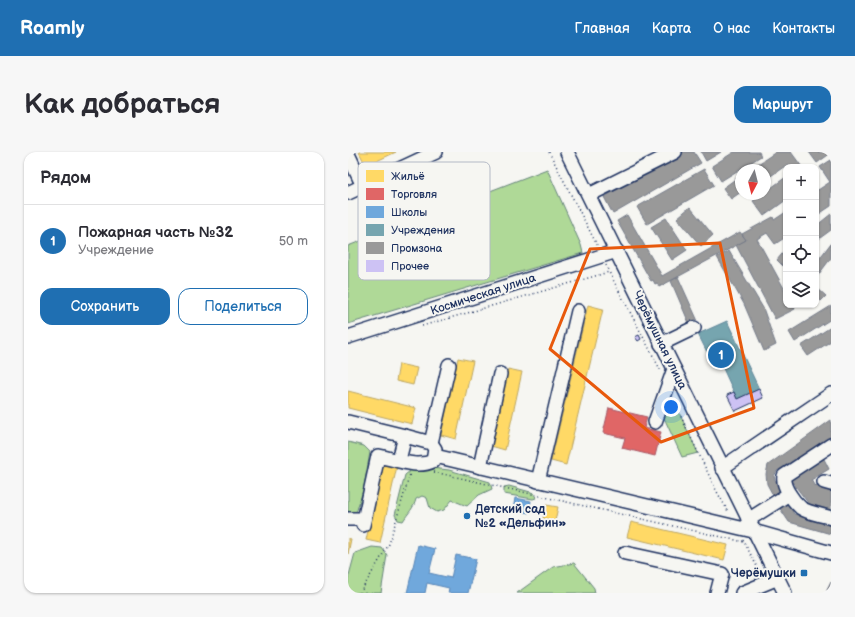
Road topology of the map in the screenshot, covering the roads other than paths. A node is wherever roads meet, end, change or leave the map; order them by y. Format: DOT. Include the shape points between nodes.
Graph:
graph roads {
  1 [pos="436,152"];
  2 [pos="567,152"];
  3 [pos="674,152"];
  4 [pos="348,154"];
  5 [pos="415,162"];
  6 [pos="358,174"];
  7 [pos="358,189"];
  8 [pos="348,193"];
  9 [pos="588,194"];
  10 [pos="617,251"];
  11 [pos="578,311"];
  12 [pos="694,328"];
  13 [pos="348,337"];
  14 [pos="662,344"];
  15 [pos="448,365"];
  16 [pos="674,369"];
  17 [pos="500,374"];
  18 [pos="831,394"];
  19 [pos="348,422"];
  20 [pos="655,422"];
  21 [pos="405,436"];
  22 [pos="431,443"];
  23 [pos="829,449"];
  24 [pos="436,456"];
  25 [pos="399,460"];
  26 [pos="480,467"];
  27 [pos="722,468"];
  28 [pos="538,481"];
  29 [pos="790,494"];
  30 [pos="831,518"];
  31 [pos="348,519"];
  32 [pos="750,526"];
  33 [pos="625,553"];
  34 [pos="831,553"];
  35 [pos="778,578"];
  36 [pos="717,593"];
  37 [pos="742,593"];
  38 [pos="785,593"];
  1 -- 5 [label="street"];
  2 -- 9 [label="street, Черёмушная улица"];
  3 -- 9 [label="street"];
  4 -- 6 [label="street"];
  7 -- 8 [label="street"];
  9 -- 10 [label="street, Черёмушная улица"];
  10 -- 13 [label="street, Космическая улица"];
  10 -- 14 [label="street, Черёмушная улица"];
  11 -- 28 [label="street"];
  12 -- 14 [label="street"];
  14 -- 16 [label="street, Черёмушная улица"];
  15 -- 22 [label="street"];
  16 -- 20 [label="street"];
  16 -- 27 [label="street, Черёмушная улица"];
  17 -- 26 [label="street"];
  18 -- 27 [label="street"];
  19 -- 21 [label="street"];
  21 -- 22 [label="street"];
  21 -- 25 [label="street"];
  22 -- 24 [label="street"];
  23 -- 29 [label="street" via="784,476 783,481"];
  24 -- 25 [label="street" via="427,464"];
  24 -- 26 [label="street"];
  25 -- 31 [label="street" via="378,456 363,522"];
  26 -- 28 [label="street"];
  27 -- 32 [label="street, Черёмушная улица"];
  28 -- 32 [label="street" via="736,527"];
  29 -- 30 [label="street" via="802,509"];
  29 -- 32 [label="street"];
  32 -- 34 [label="street"];
  32 -- 35 [label="street, Черёмушная улица"];
  33 -- 36 [label="street" via="722,574"];
  35 -- 37 [label="street"];
  35 -- 38 [label="street, Черёмушная улица"];
}
